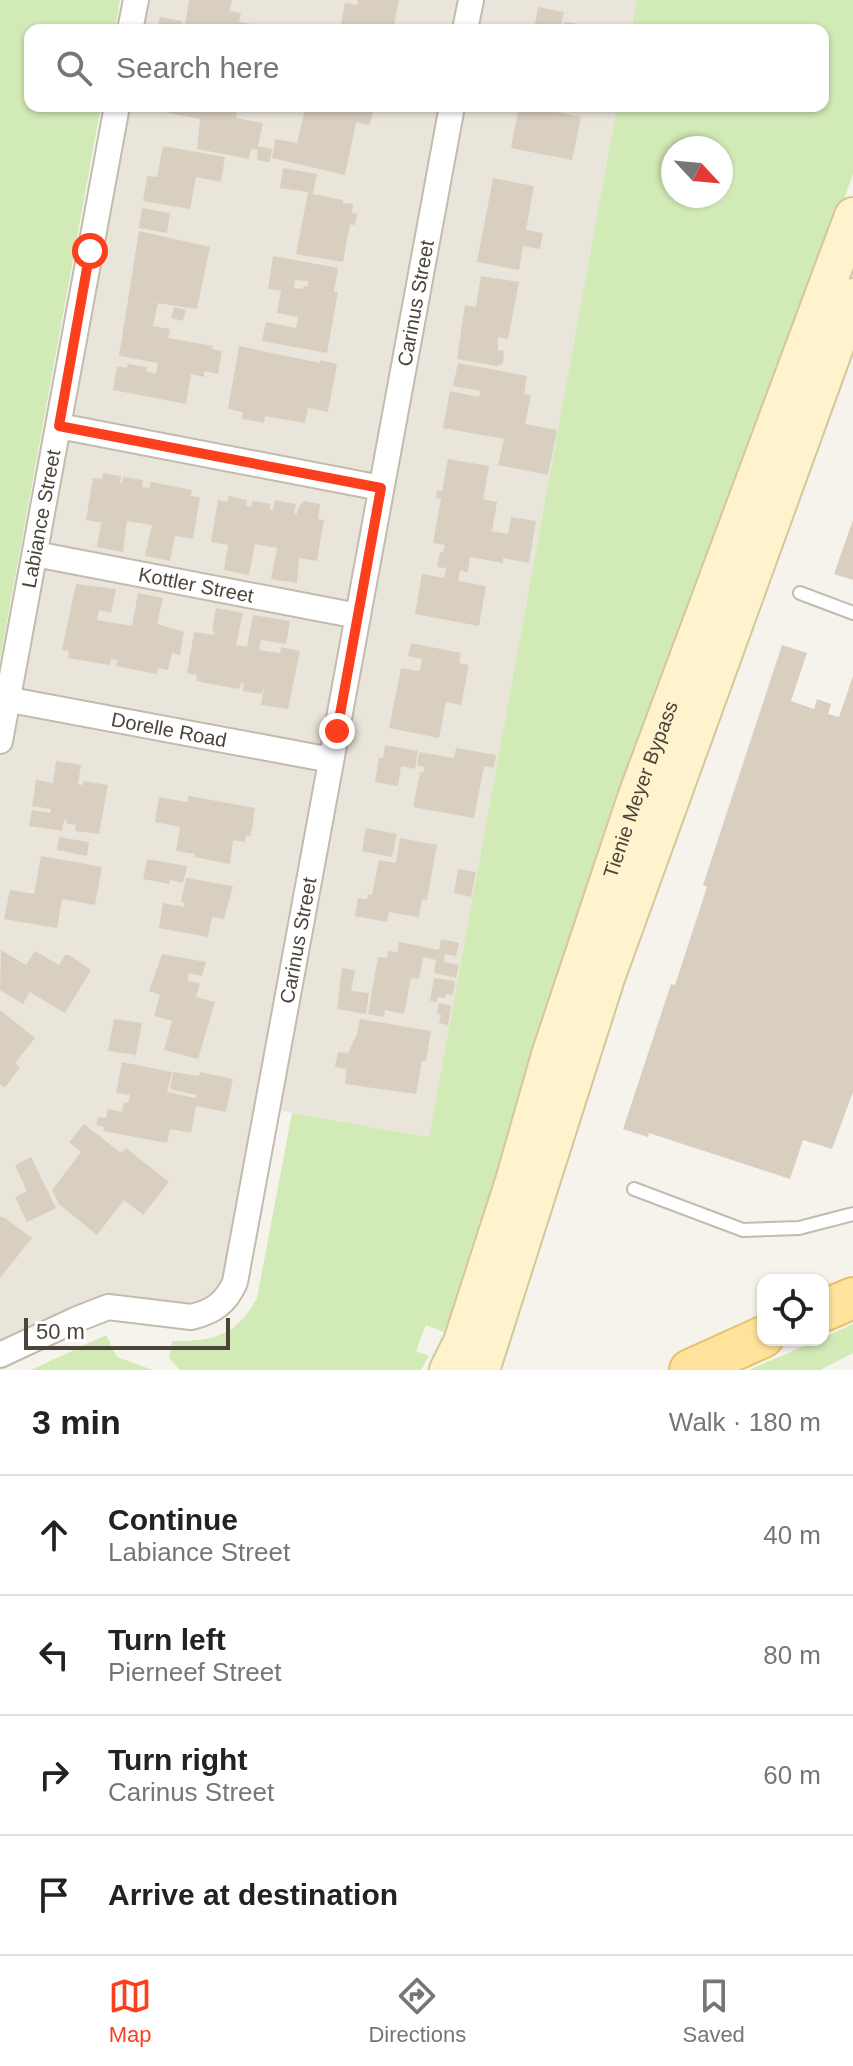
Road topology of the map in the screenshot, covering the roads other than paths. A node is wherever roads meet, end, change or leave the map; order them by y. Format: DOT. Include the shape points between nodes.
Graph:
graph roads {
  1 [pos="136,0"];
  2 [pos="471,0"];
  3 [pos="131,24"];
  4 [pos="466,24"];
  5 [pos="116,112"];
  6 [pos="451,112"];
  7 [pos="853,216"];
  8 [pos="853,297"];
  9 [pos="59,426"];
  10 [pos="381,488"];
  11 [pos="35,554"];
  12 [pos="800,593"];
  13 [pos="853,613"];
  14 [pos="358,616"];
  15 [pos="4,698"];
  16 [pos="0,741"];
  17 [pos="331,760"];
  18 [pos="634,1189"];
  19 [pos="853,1214"];
  20 [pos="853,1298"];
  21 [pos="829,1308"];
  22 [pos="757,1340"];
  23 [pos="0,1355"];
  24 [pos="448,1370"];
  25 [pos="481,1370"];
  26 [pos="690,1370"];
  1 -- 3 [label="street"];
  2 -- 4 [label="street"];
  5 -- 9 [label="street, Labiance Street"];
  6 -- 10 [label="street, Carinus Street"];
  7 -- 24 [label="street, Tienie Meyer Bypass" via="637,795 471,1314"];
  8 -- 25 [label="street, Tienie Meyer Bypass" via="606,978"];
  9 -- 10 [label="street"];
  9 -- 11 [label="street, Labiance Street"];
  10 -- 14 [label="street, Carinus Street"];
  11 -- 14 [label="street, Kottler Street"];
  11 -- 15 [label="street, Labiance Street"];
  12 -- 13 [label="lane"];
  14 -- 17 [label="street, Carinus Street"];
  15 -- 16 [label="street, Labiance Street"];
  15 -- 17 [label="street, Dorelle Road"];
  17 -- 23 [label="street, Carinus Street" via="231,1291 216,1308 191,1317 98,1309"];
  18 -- 19 [label="lane" via="743,1230 799,1228"];
  20 -- 21 [label="main road"];
  22 -- 26 [label="main road"];
}
